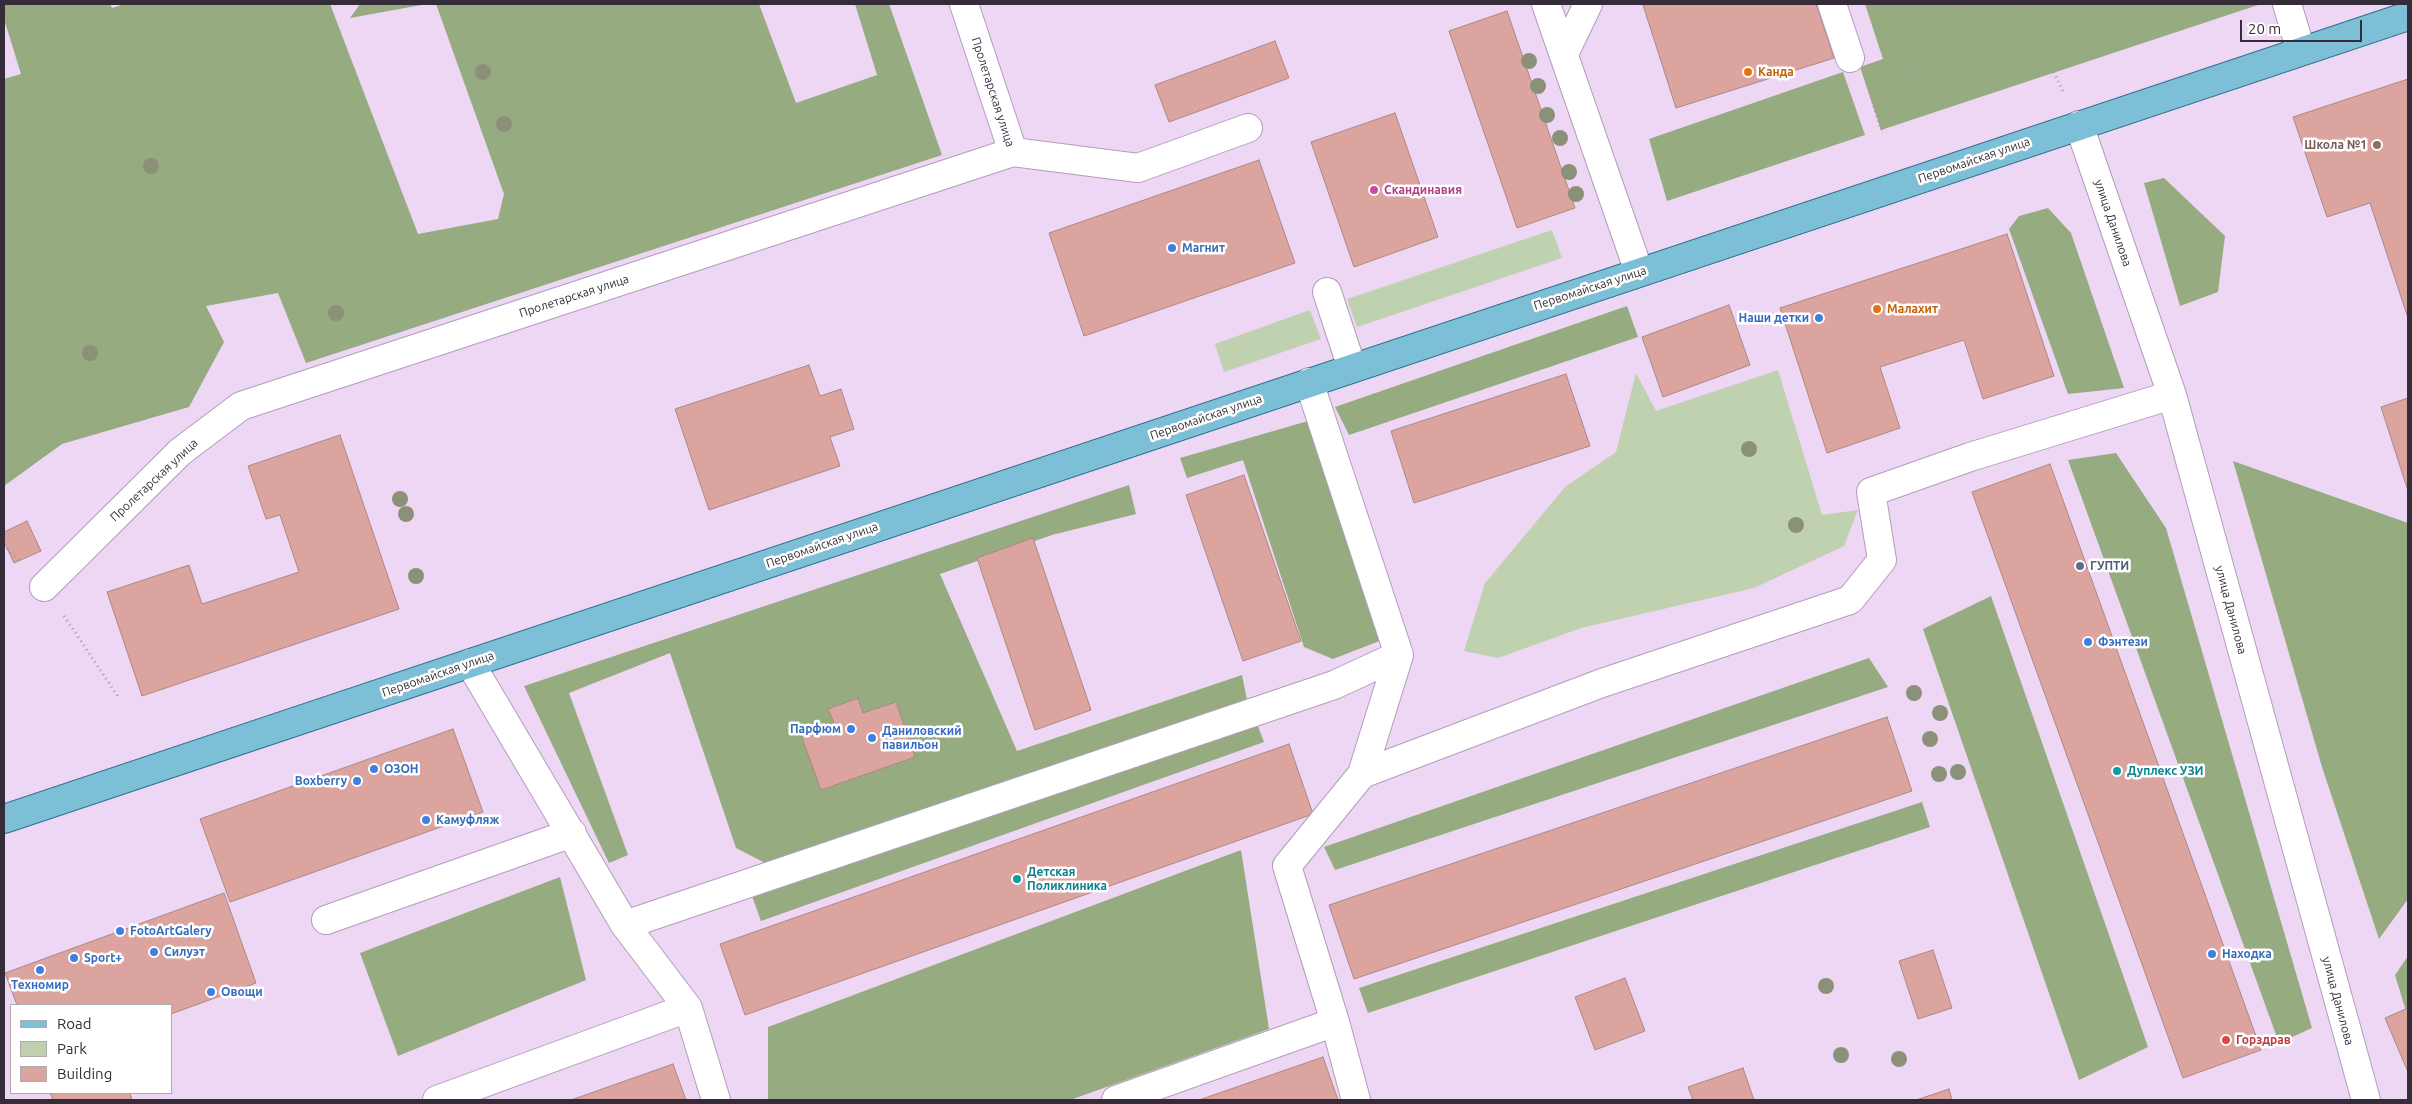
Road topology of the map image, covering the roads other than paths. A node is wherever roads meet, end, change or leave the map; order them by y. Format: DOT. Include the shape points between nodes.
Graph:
graph roads {
  1 [pos="964,4"];
  2 [pos="1546,4"];
  3 [pos="1588,4"];
  4 [pos="1832,4"];
  5 [pos="2287,4"];
  6 [pos="2408,16"];
  7 [pos="2301,51"];
  8 [pos="1564,54"];
  9 [pos="1850,58"];
  10 [pos="2079,125"];
  11 [pos="1248,128"];
  12 [pos="1013,152"];
  13 [pos="1640,272"];
  14 [pos="1327,292"];
  15 [pos="1352,368"];
  16 [pos="1309,382"];
  17 [pos="2172,395"];
  18 [pos="44,587"];
  19 [pos="1399,655"];
  20 [pos="470,663"];
  21 [pos="1362,774"];
  22 [pos="4,819"];
  23 [pos="572,833"];
  24 [pos="326,920"];
  25 [pos="626,925"];
  26 [pos="688,1008"];
  27 [pos="1336,1022"];
  28 [pos="437,1100"];
  29 [pos="716,1100"];
  30 [pos="1116,1100"];
  31 [pos="1356,1100"];
  32 [pos="2366,1100"];
  1 -- 12 [label="street, Пролетарская улица"];
  2 -- 8 [label="street"];
  3 -- 8 [label="street"];
  4 -- 9 [label="street"];
  5 -- 7 [label="street"];
  6 -- 7 [label="main road, Первомайская улица"];
  7 -- 10 [label="main road, Первомайская улица"];
  8 -- 13 [label="street"];
  10 -- 13 [label="main road, Первомайская улица"];
  10 -- 17 [label="street, улица Данилова"];
  11 -- 12 [label="street" via="1138,168"];
  12 -- 18 [label="street, Пролетарская улица" via="241,406 180,452"];
  13 -- 15 [label="main road, Первомайская улица"];
  14 -- 15 [label="street"];
  15 -- 16 [label="main road, Первомайская улица"];
  16 -- 19 [label="street"];
  16 -- 20 [label="main road, Первомайская улица"];
  17 -- 21 [label="street" via="1979,454 1872,492 1882,560 1850,600 1602,683"];
  17 -- 32 [label="street, улица Данилова"];
  19 -- 21 [label="street"];
  19 -- 25 [label="street" via="1334,685"];
  20 -- 22 [label="main road, Первомайская улица"];
  20 -- 23 [label="street"];
  21 -- 27 [label="street" via="1287,866"];
  23 -- 24 [label="street"];
  23 -- 25 [label="street"];
  25 -- 26 [label="street"];
  26 -- 28 [label="street"];
  26 -- 29 [label="street"];
  27 -- 30 [label="street"];
  27 -- 31 [label="street"];
}
